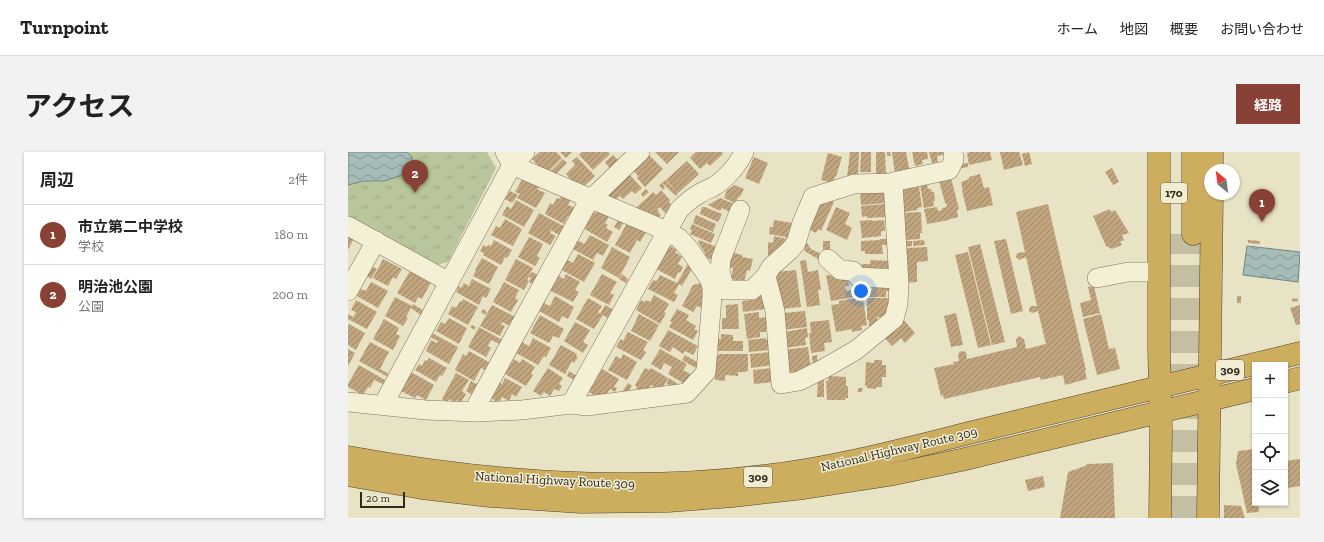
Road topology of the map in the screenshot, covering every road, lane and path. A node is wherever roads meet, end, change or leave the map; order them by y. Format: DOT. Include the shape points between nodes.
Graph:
graph roads {
  1 [pos="525,152"];
  2 [pos="640,152"];
  3 [pos="744,152"];
  4 [pos="953,152"];
  5 [pos="1159,152"];
  6 [pos="1174,152"];
  7 [pos="1193,152"];
  8 [pos="1212,152"];
  9 [pos="508,158"];
  10 [pos="1212,164"];
  11 [pos="893,183"];
  12 [pos="591,199"];
  13 [pos="1212,200"];
  14 [pos="740,210"];
  15 [pos="348,226"];
  16 [pos="667,232"];
  17 [pos="376,241"];
  18 [pos="828,259"];
  19 [pos="1159,272"];
  20 [pos="766,276"];
  21 [pos="898,278"];
  22 [pos="1097,278"];
  23 [pos="716,281"];
  24 [pos="449,282"];
  25 [pos="348,291"];
  26 [pos="1300,353"];
  27 [pos="1210,374"];
  28 [pos="1300,378"];
  29 [pos="1288,381"];
  30 [pos="1160,387"];
  31 [pos="1252,390"];
  32 [pos="1209,400"];
  33 [pos="348,402"];
  34 [pos="571,404"];
  35 [pos="383,405"];
  36 [pos="473,412"];
  37 [pos="1160,412"];
  38 [pos="348,457"];
  39 [pos="348,474"];
  40 [pos="1160,518"];
  41 [pos="1208,518"];
  1 -- 9 [label="street"];
  2 -- 12 [label="street"];
  3 -- 16 [label="street" via="725,178 689,200 679,210"];
  4 -- 11 [label="street" via="954,160 949,170"];
  5 -- 19 [label="highway"];
  6 -- 7 [label="highway, 170" via="1183,234"];
  8 -- 10 [label="highway"];
  9 -- 12 [label="street"];
  9 -- 24 [label="street"];
  11 -- 20 [label="street" via="854,184 813,197 796,243 771,267"];
  11 -- 21 [label="street"];
  12 -- 16 [label="street"];
  12 -- 36 [label="street"];
  13 -- 27 [label="highway"];
  14 -- 23 [label="street" via="727,227"];
  15 -- 17 [label="street"];
  16 -- 23 [label="street" via="679,238 709,278"];
  16 -- 34 [label="street"];
  17 -- 24 [label="street"];
  17 -- 25 [label="street"];
  18 -- 21 [label="street" via="840,270 853,271 858,277"];
  19 -- 22 [label="street" via="1128,272"];
  19 -- 30 [label="highway"];
  20 -- 21 [label="street" via="775,311 781,384 799,381 825,368 868,341 894,319 898,304"];
  20 -- 23 [label="street" via="752,290 725,290"];
  23 -- 34 [label="street" via="712,297 706,372 687,392 587,406"];
  24 -- 35 [label="street"];
  26 -- 27 [label="highway, National Highway Route 309 / 309"];
  27 -- 30 [label="highway, National Highway Route 309 / 309"];
  27 -- 32 [label="highway"];
  28 -- 29 [label="highway"];
  30 -- 37 [label="highway"];
  30 -- 38 [label="highway, National Highway Route 309 / 309" via="876,457 765,476 712,481 604,485 504,479"];
  31 -- 32 [label="highway, National Highway Route 309 / 309"];
  32 -- 37 [label="highway, National Highway Route 309 / 309"];
  32 -- 41 [label="highway"];
  33 -- 35 [label="street"];
  34 -- 36 [label="street"];
  35 -- 36 [label="street"];
  37 -- 39 [label="highway, National Highway Route 309 / 309" via="889,475 804,488 668,501 574,501 490,496 415,487"];
  37 -- 40 [label="highway"];
}
